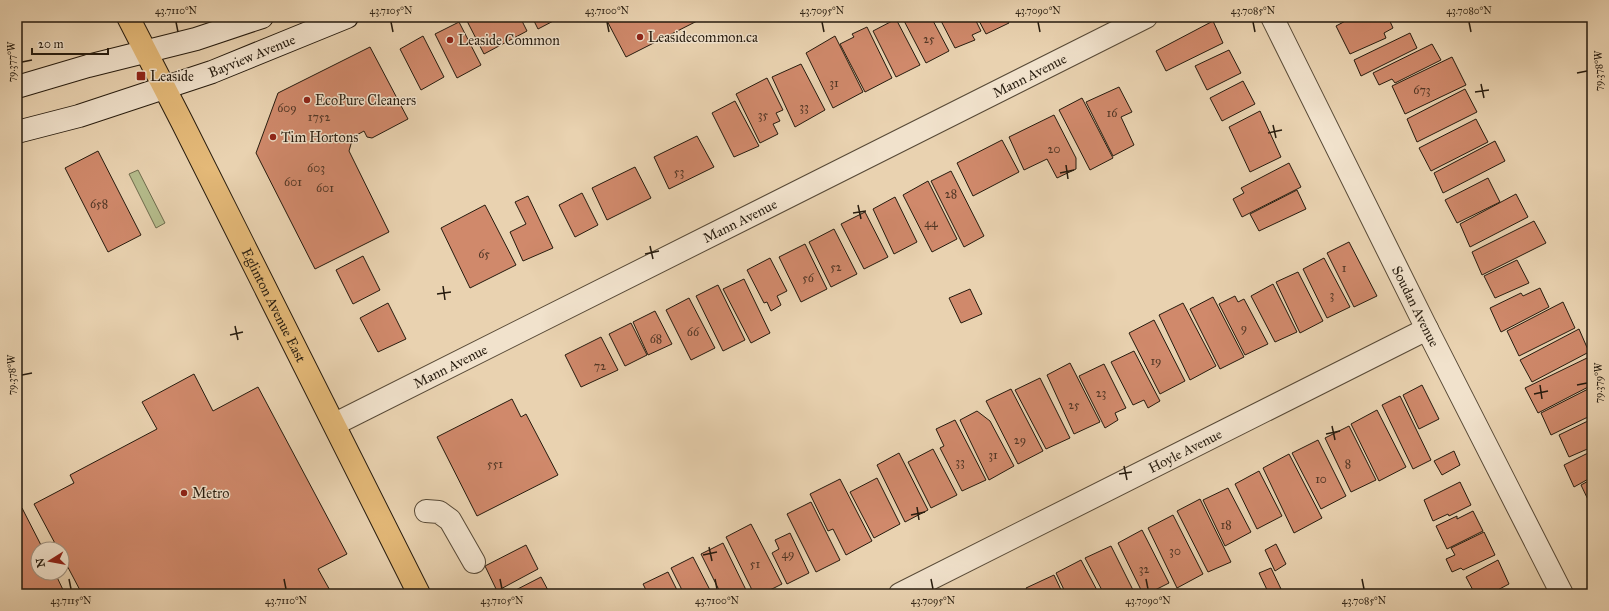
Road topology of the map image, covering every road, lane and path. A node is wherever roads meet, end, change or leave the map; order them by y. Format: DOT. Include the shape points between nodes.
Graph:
graph roads {
  1 [pos="128,17"];
  2 [pos="262,17"];
  3 [pos="347,17"];
  4 [pos="1146,17"];
  5 [pos="1272,17"];
  6 [pos="145,51"];
  7 [pos="17,87"];
  8 [pos="164,87"];
  9 [pos="17,132"];
  10 [pos="1427,329"];
  11 [pos="335,424"];
  12 [pos="426,511"];
  13 [pos="474,562"];
  14 [pos="419,594"];
  15 [pos="900,594"];
  16 [pos="1562,594"];
  1 -- 6 [label="main road, Eglinton Avenue East"];
  2 -- 6 [label="street" via="196,39"];
  3 -- 8 [label="street, Bayview Avenue" via="212,72"];
  4 -- 11 [label="street, Mann Avenue"];
  5 -- 10 [label="street, Soudan Avenue"];
  6 -- 7 [label="street"];
  6 -- 8 [label="main road, Eglinton Avenue East"];
  8 -- 9 [label="street, Bayview Avenue" via="79,116"];
  8 -- 11 [label="main road, Eglinton Avenue East"];
  10 -- 15 [label="street, Hoyle Avenue"];
  10 -- 16 [label="street, Soudan Avenue"];
  11 -- 14 [label="main road, Eglinton Avenue East"];
  12 -- 13 [label="street" via="439,512 450,520"];
}
